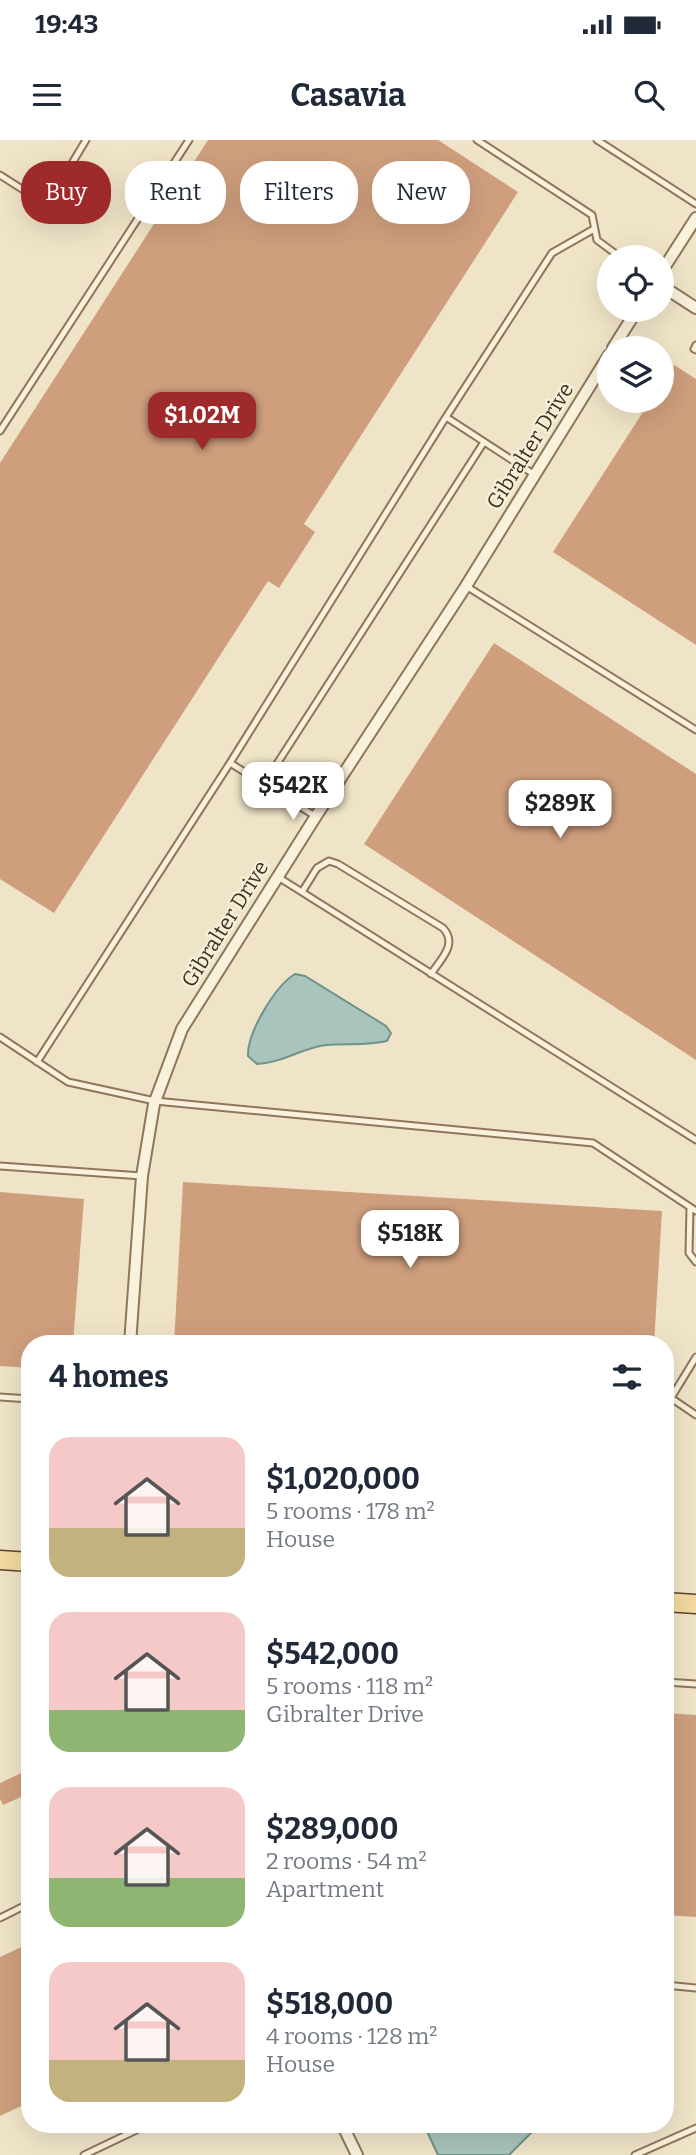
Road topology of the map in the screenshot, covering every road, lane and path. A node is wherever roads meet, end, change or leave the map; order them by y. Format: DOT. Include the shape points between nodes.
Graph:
graph roads {
  1 [pos="86,140"];
  2 [pos="189,140"];
  3 [pos="477,140"];
  4 [pos="597,140"];
  5 [pos="0,175"];
  6 [pos="696,204"];
  7 [pos="696,218"];
  8 [pos="594,229"];
  9 [pos="604,245"];
  10 [pos="674,252"];
  11 [pos="674,294"];
  12 [pos="696,308"];
  13 [pos="696,345"];
  14 [pos="696,350"];
  15 [pos="597,374"];
  16 [pos="446,417"];
  17 [pos="0,431"];
  18 [pos="484,442"];
  19 [pos="535,475"];
  20 [pos="466,586"];
  21 [pos="696,730"];
  22 [pos="230,763"];
  23 [pos="264,784"];
  24 [pos="316,816"];
  25 [pos="278,877"];
  26 [pos="302,892"];
  27 [pos="431,974"];
  28 [pos="0,1037"];
  29 [pos="37,1062"];
  30 [pos="155,1101"];
  31 [pos="696,1140"];
  32 [pos="0,1167"];
  33 [pos="142,1176"];
  34 [pos="693,1209"];
  35 [pos="696,1262"];
  36 [pos="131,1335"];
  37 [pos="696,1357"];
  38 [pos="674,1393"];
  39 [pos="0,1397"];
  40 [pos="21,1398"];
  41 [pos="674,1400"];
  42 [pos="696,1415"];
  43 [pos="0,1560"];
  44 [pos="21,1561"];
  45 [pos="674,1603"];
  46 [pos="696,1604"];
  47 [pos="674,1683"];
  48 [pos="696,1684"];
  49 [pos="21,1908"];
  50 [pos="0,1918"];
  51 [pos="674,1986"];
  52 [pos="696,1988"];
  53 [pos="696,2128"];
  54 [pos="130,2133"];
  55 [pos="346,2133"];
  56 [pos="84,2155"];
  57 [pos="357,2155"];
  58 [pos="635,2155"];
  1 -- 5 [label="lane" via="47,205"];
  2 -- 17 [label="lane"];
  3 -- 8 [label="lane" via="592,215"];
  4 -- 6 [label="lane"];
  7 -- 10 [label="street"];
  8 -- 9 [label="lane"];
  8 -- 16 [label="lane" via="552,253"];
  11 -- 12 [label="street"];
  13 -- 14 [label="lane"];
  15 -- 19 [label="street, Gibralter Drive"];
  16 -- 18 [label="lane"];
  16 -- 22 [label="lane"];
  18 -- 19 [label="lane"];
  18 -- 23 [label="lane"];
  19 -- 20 [label="street, Gibralter Drive"];
  20 -- 21 [label="lane"];
  20 -- 24 [label="street, Gibralter Drive"];
  22 -- 23 [label="lane"];
  22 -- 29 [label="lane"];
  23 -- 24 [label="lane"];
  24 -- 25 [label="street, Gibralter Drive"];
  25 -- 26 [label="lane"];
  25 -- 30 [label="street, Gibralter Drive" via="182,1029"];
  26 -- 27 [label="lane"];
  26 -- 27 [label="lane" via="317,868 329,861 443,928 450,946"];
  27 -- 31 [label="lane"];
  28 -- 29 [label="lane"];
  29 -- 30 [label="lane" via="68,1082"];
  30 -- 33 [label="street, Gibralter Drive"];
  30 -- 34 [label="lane" via="593,1143"];
  32 -- 33 [label="lane"];
  33 -- 36 [label="street, Gibralter Drive"];
  34 -- 35 [label="lane" via="689,1253"];
  37 -- 38 [label="lane"];
  39 -- 40 [label="lane"];
  41 -- 42 [label="lane"];
  43 -- 44 [label="main road"];
  45 -- 46 [label="main road"];
  47 -- 48 [label="lane"];
  49 -- 50 [label="lane"];
  51 -- 52 [label="lane"];
  53 -- 58 [label="lane"];
  54 -- 56 [label="lane"];
  55 -- 57 [label="street"];
}
